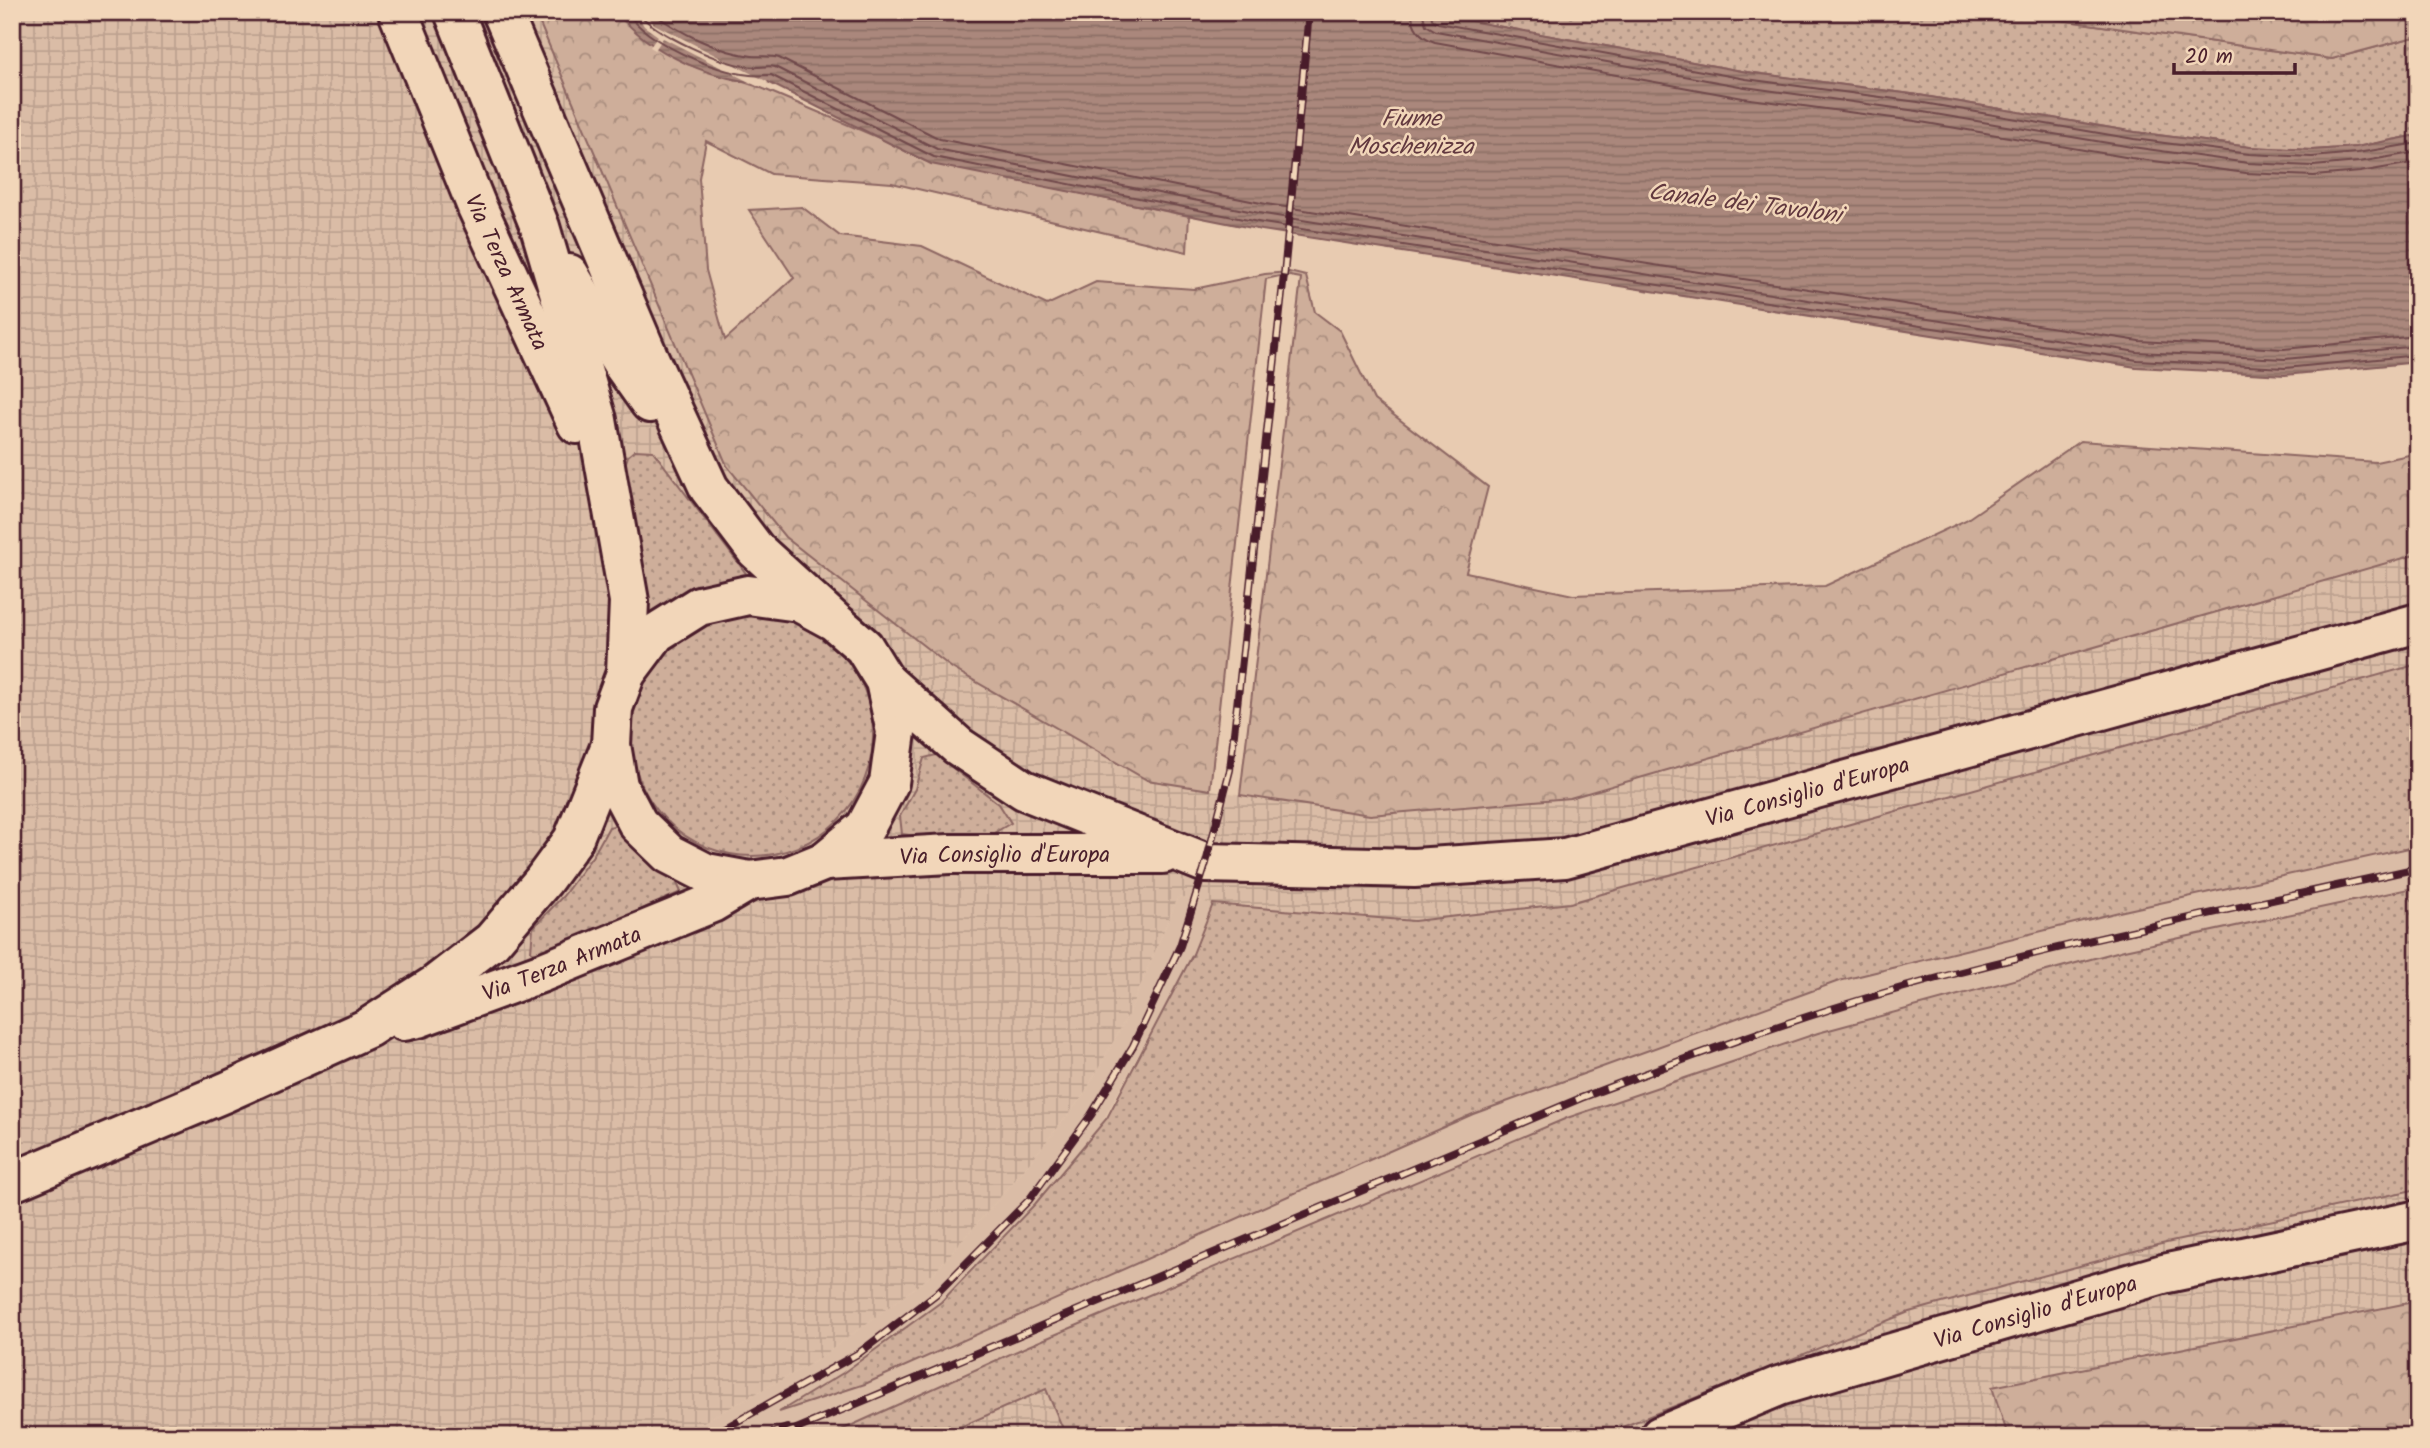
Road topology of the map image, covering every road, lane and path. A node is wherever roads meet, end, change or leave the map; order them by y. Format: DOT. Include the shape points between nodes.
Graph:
graph roads {
  1 [pos="398,12"];
  2 [pos="454,12"];
  3 [pos="502,12"];
  4 [pos="540,227"];
  5 [pos="709,488"];
  6 [pos="618,531"];
  7 [pos="834,621"];
  8 [pos="2418,622"];
  9 [pos="626,673"];
  10 [pos="885,681"];
  11 [pos="611,745"];
  12 [pos="1185,854"];
  13 [pos="825,861"];
  14 [pos="749,881"];
  15 [pos="368,1028"];
  16 [pos="12,1182"];
  17 [pos="2418,1220"];
  18 [pos="1660,1436"];
  1 -- 6 [label="street, Via Terza Armata" via="477,208 568,402"];
  2 -- 4 [label="street, Via Terza Armata"];
  3 -- 5 [label="street, Via Terza Armata"];
  4 -- 5 [label="street, Via Terza Armata" via="623,365"];
  4 -- 6 [label="street, Via Terza Armata" via="597,421"];
  5 -- 7 [label="street, Via Terza Armata" via="756,550"];
  6 -- 9 [label="street, Via Terza Armata" via="629,601"];
  7 -- 9 [label="street, Via Terza Armata" via="799,602 748,595 699,606 656,633"];
  7 -- 10 [label="street, Via Terza Armata" via="864,647"];
  8 -- 12 [label="street, Via Consiglio d'Europa" via="1565,858 1414,869 1206,863"];
  9 -- 11 [label="street, Via Terza Armata" via="613,708"];
  10 -- 12 [label="street, Via Consiglio d'Europa" via="958,746 1024,790"];
  10 -- 13 [label="street, Via Terza Armata" via="896,732 889,783 865,828"];
  11 -- 14 [label="street, Via Terza Armata" via="623,796 638,824 668,854 706,873"];
  11 -- 15 [label="street, Via Terza Armata" via="573,840 492,941"];
  12 -- 13 [label="street, Via Consiglio d'Europa" via="950,854"];
  13 -- 14 [label="street, Via Terza Armata" via="789,876"];
  14 -- 15 [label="street, Via Terza Armata" via="712,903 543,972 418,1018"];
  15 -- 16 [label="street, Via Terza Armata"];
  17 -- 18 [label="street, Via Consiglio d'Europa" via="2162,1274 1779,1386"];
}
